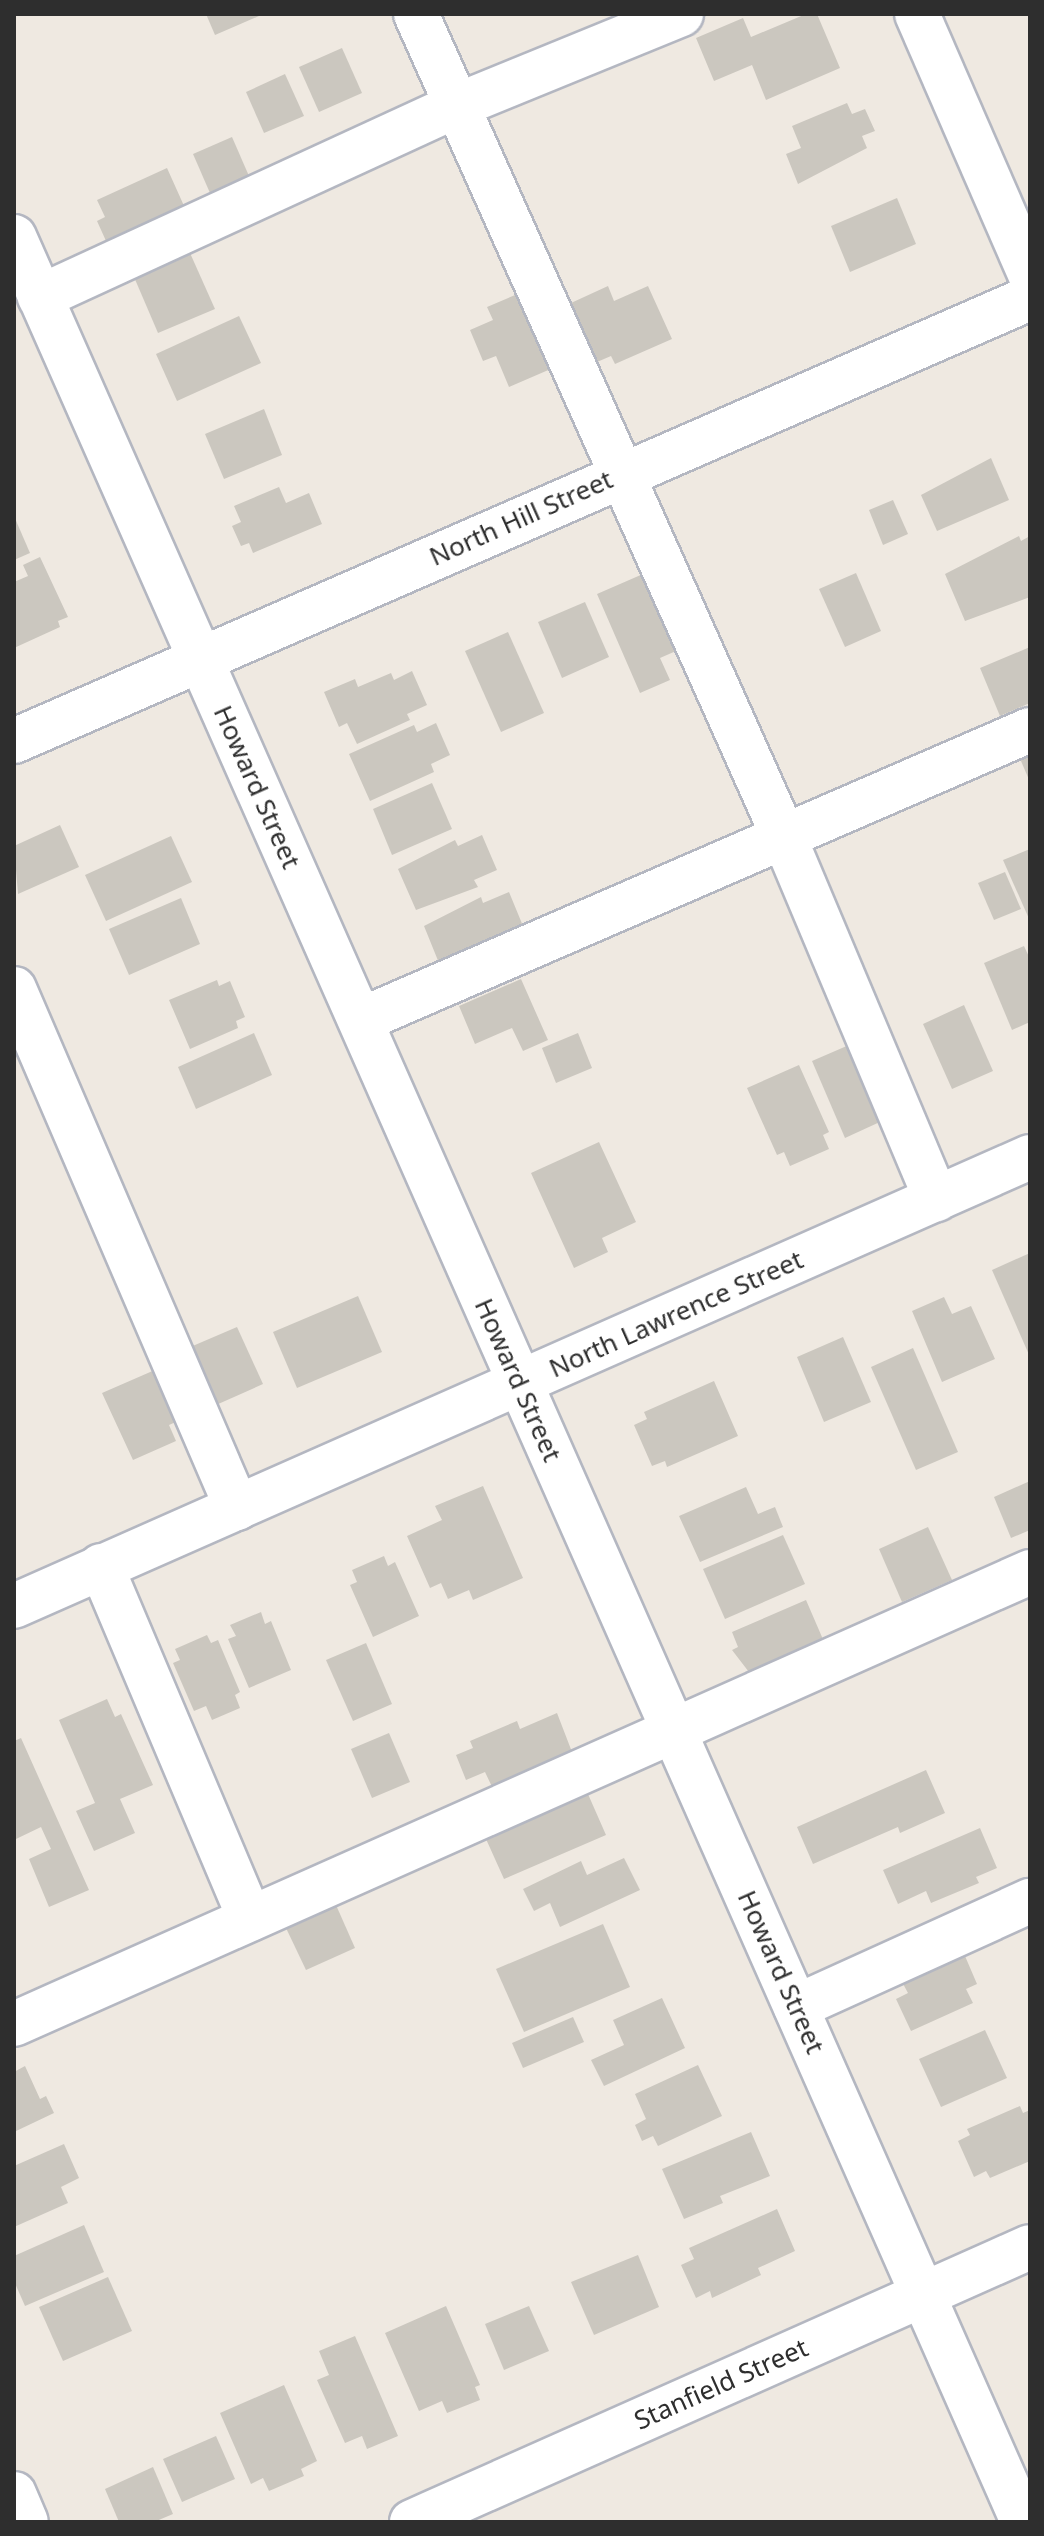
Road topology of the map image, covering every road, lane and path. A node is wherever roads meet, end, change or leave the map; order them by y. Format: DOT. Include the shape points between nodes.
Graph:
graph roads {
  1 [pos="416,14"];
  2 [pos="681,14"];
  3 [pos="917,14"];
  4 [pos="456,106"];
  5 [pos="1020,224"];
  6 [pos="14,237"];
  7 [pos="1030,274"];
  8 [pos="40,297"];
  9 [pos="1030,298"];
  10 [pos="618,475"];
  11 [pos="200,658"];
  12 [pos="1030,730"];
  13 [pos="14,741"];
  14 [pos="784,837"];
  15 [pos="14,989"];
  16 [pos="361,1020"];
  17 [pos="1030,1157"];
  18 [pos="936,1199"];
  19 [pos="518,1383"];
  20 [pos="237,1508"];
  21 [pos="101,1566"];
  22 [pos="1030,1572"];
  23 [pos="14,1606"];
  24 [pos="675,1730"];
  25 [pos="1030,1901"];
  26 [pos="250,1919"];
  27 [pos="796,2007"];
  28 [pos="14,2024"];
  29 [pos="1030,2247"];
  30 [pos="921,2296"];
  31 [pos="14,2494"];
  32 [pos="26,2522"];
  33 [pos="412,2522"];
  34 [pos="1023,2522"];
  1 -- 4 [label="street"];
  2 -- 4 [label="street"];
  3 -- 5 [label="street"];
  4 -- 8 [label="street"];
  4 -- 10 [label="street"];
  5 -- 7 [label="street"];
  6 -- 8 [label="street, Howard Street"];
  8 -- 11 [label="street, Howard Street"];
  9 -- 10 [label="street, North Hill Street"];
  10 -- 11 [label="street, North Hill Street"];
  10 -- 14 [label="street"];
  11 -- 13 [label="street, North Hill Street"];
  11 -- 16 [label="street, Howard Street"];
  12 -- 14 [label="street"];
  14 -- 16 [label="street"];
  14 -- 18 [label="street"];
  15 -- 20 [label="street"];
  16 -- 19 [label="street, Howard Street"];
  17 -- 18 [label="street, North Lawrence Street"];
  18 -- 19 [label="street, North Lawrence Street"];
  19 -- 20 [label="street, North Lawrence Street"];
  19 -- 24 [label="street, Howard Street"];
  20 -- 21 [label="street, North Lawrence Street"];
  21 -- 23 [label="street, North Lawrence Street"];
  21 -- 26 [label="street"];
  22 -- 24 [label="street"];
  24 -- 26 [label="street"];
  24 -- 27 [label="street, Howard Street"];
  25 -- 27 [label="street"];
  26 -- 28 [label="street"];
  27 -- 30 [label="street, Howard Street"];
  29 -- 30 [label="street, Stanfield Street"];
  30 -- 33 [label="street, Stanfield Street"];
  30 -- 34 [label="street, Howard Street"];
  31 -- 32 [label="street"];
}
